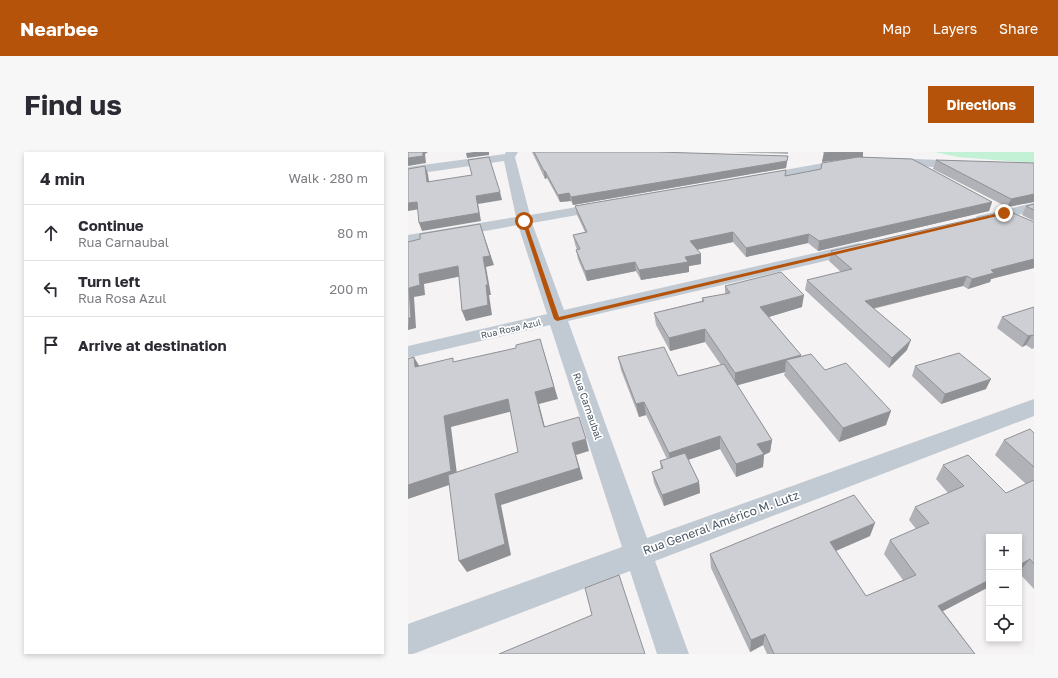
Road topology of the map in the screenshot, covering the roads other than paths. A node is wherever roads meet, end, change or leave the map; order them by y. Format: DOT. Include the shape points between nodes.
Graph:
graph roads {
  1 [pos="511,154"];
  2 [pos="802,159"];
  3 [pos="877,162"];
  4 [pos="912,164"];
  5 [pos="973,165"];
  6 [pos="408,171"];
  7 [pos="939,178"];
  8 [pos="740,182"];
  9 [pos="985,203"];
  10 [pos="617,204"];
  11 [pos="1034,207"];
  12 [pos="1004,213"];
  13 [pos="524,221"];
  14 [pos="966,222"];
  15 [pos="1022,223"];
  16 [pos="408,240"];
  17 [pos="873,244"];
  18 [pos="557,319"];
  19 [pos="408,352"];
  20 [pos="1034,407"];
  21 [pos="640,553"];
  22 [pos="408,640"];
  23 [pos="673,654"];
  1 -- 6 [label="street"];
  1 -- 13 [label="street, Rua Carnaubal"];
  2 -- 8 [label="street" via="860,161"];
  3 -- 4 [label="street"];
  4 -- 5 [label="street"];
  4 -- 7 [label="street"];
  9 -- 12 [label="street"];
  10 -- 13 [label="street"];
  11 -- 12 [label="street"];
  12 -- 14 [label="street"];
  12 -- 15 [label="street"];
  13 -- 16 [label="street"];
  13 -- 18 [label="street, Rua Carnaubal"];
  17 -- 18 [label="street, Rua Rosa Azul"];
  18 -- 19 [label="street, Rua Rosa Azul"];
  18 -- 21 [label="street, Rua Carnaubal"];
  20 -- 21 [label="street, Rua General Américo M. Lutz"];
  21 -- 22 [label="street, Rua General Américo M. Lutz"];
  21 -- 23 [label="street, Rua Carnaubal"];
}
